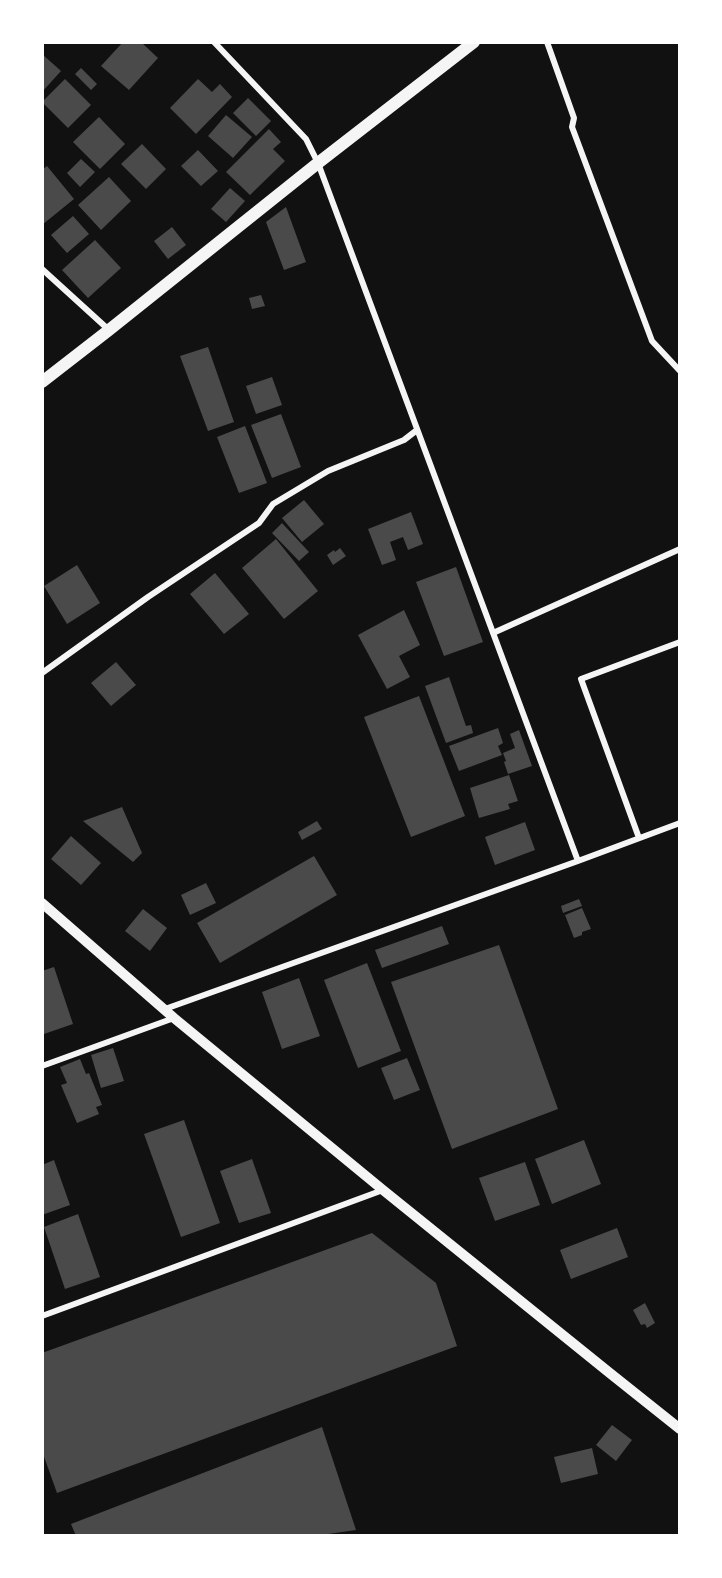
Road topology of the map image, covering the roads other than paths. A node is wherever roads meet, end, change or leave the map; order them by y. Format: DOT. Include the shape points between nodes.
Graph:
graph roads {
  1 [pos="214,42"];
  2 [pos="474,42"];
  3 [pos="547,42"];
  4 [pos="318,163"];
  5 [pos="42,269"];
  6 [pos="109,330"];
  7 [pos="680,371"];
  8 [pos="42,382"];
  9 [pos="417,430"];
  10 [pos="680,549"];
  11 [pos="493,633"];
  12 [pos="680,642"];
  13 [pos="42,673"];
  14 [pos="680,823"];
  15 [pos="639,838"];
  16 [pos="578,861"];
  17 [pos="42,903"];
  18 [pos="165,1008"];
  19 [pos="174,1017"];
  20 [pos="42,1066"];
  21 [pos="383,1190"];
  22 [pos="42,1316"];
  23 [pos="680,1429"];
  1 -- 4 [label="street" via="306,139"];
  2 -- 4 [label="main road"];
  3 -- 7 [label="street" via="574,118 572,127 652,341"];
  4 -- 6 [label="main road"];
  4 -- 9 [label="street"];
  5 -- 6 [label="street"];
  6 -- 8 [label="main road"];
  9 -- 11 [label="street"];
  9 -- 13 [label="street" via="404,440 328,471 273,504 259,523"];
  10 -- 11 [label="street"];
  11 -- 16 [label="street"];
  12 -- 15 [label="street" via="581,679"];
  14 -- 15 [label="street"];
  15 -- 16 [label="street"];
  16 -- 18 [label="street"];
  17 -- 18 [label="street"];
  18 -- 19 [label="street"];
  19 -- 20 [label="street"];
  19 -- 21 [label="street"];
  21 -- 22 [label="street"];
  21 -- 23 [label="street"];
}
